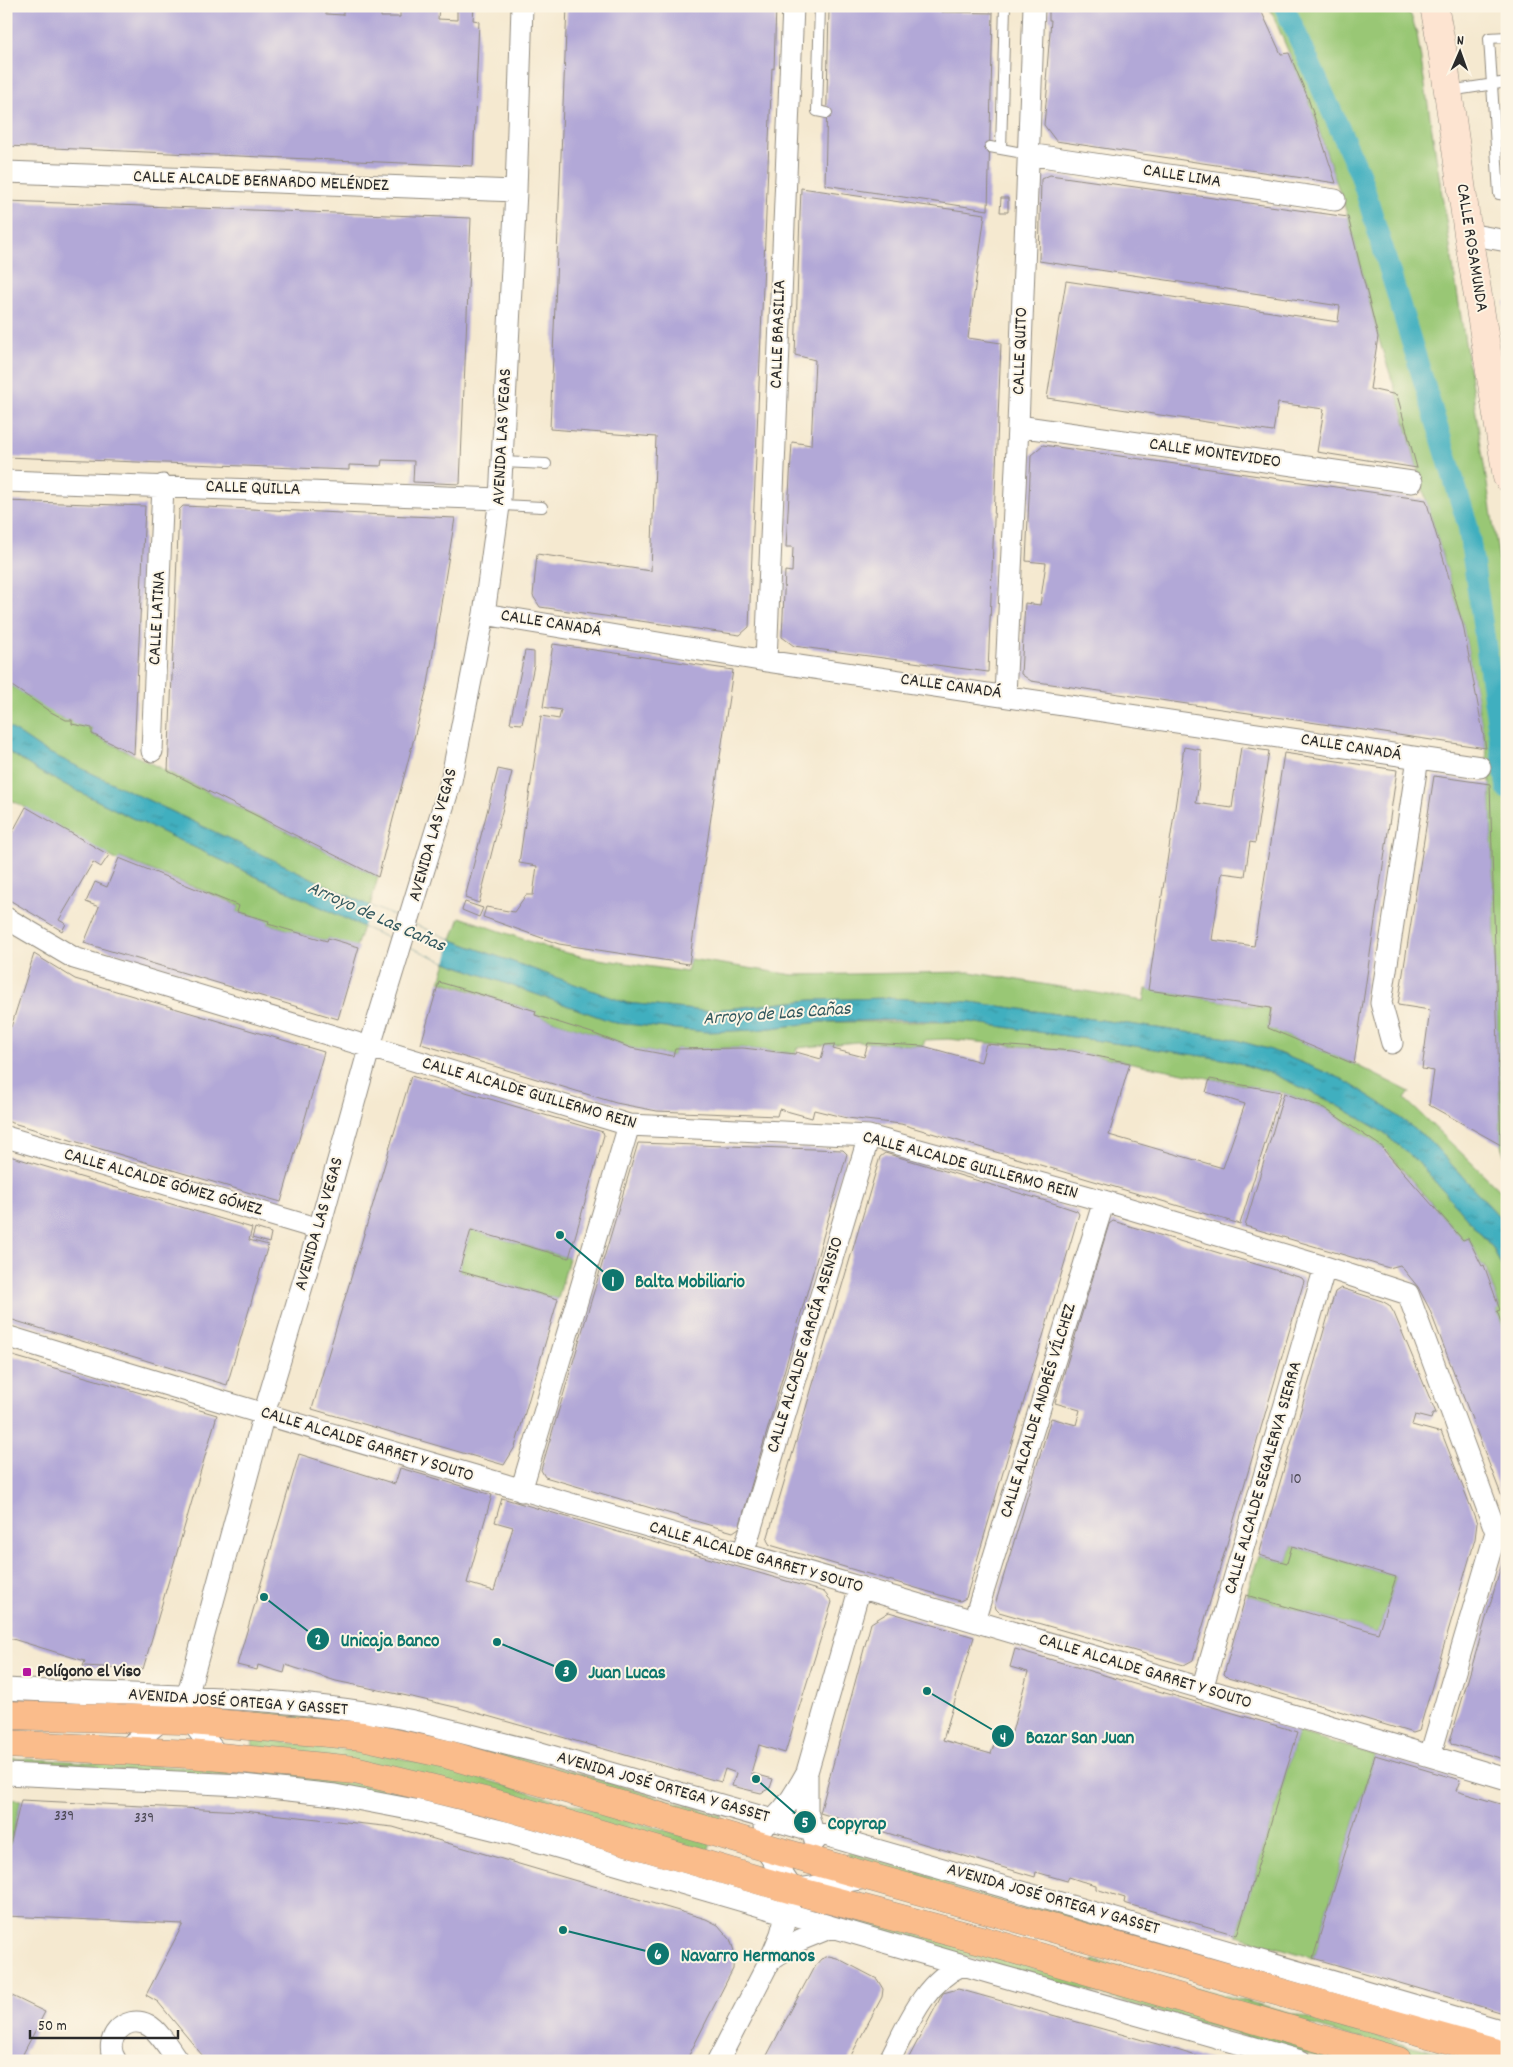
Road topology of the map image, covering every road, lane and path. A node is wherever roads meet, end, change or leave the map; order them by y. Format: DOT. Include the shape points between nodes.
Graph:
graph roads {
  1 [pos="522,6"];
  2 [pos="793,6"];
  3 [pos="820,6"];
  4 [pos="1005,6"];
  5 [pos="1034,6"];
  6 [pos="1434,10"];
  7 [pos="1507,37"];
  8 [pos="1507,82"];
  9 [pos="1492,83"];
  10 [pos="1448,91"];
  11 [pos="827,113"];
  12 [pos="990,147"];
  13 [pos="1001,149"];
  14 [pos="1028,154"];
  15 [pos="6,172"];
  16 [pos="516,191"];
  17 [pos="1507,195"];
  18 [pos="1335,200"];
  19 [pos="1468,234"];
  20 [pos="1507,241"];
  21 [pos="1018,426"];
  22 [pos="502,462"];
  23 [pos="546,464"];
  24 [pos="1507,477"];
  25 [pos="6,480"];
  26 [pos="1412,482"];
  27 [pos="163,485"];
  28 [pos="500,502"];
  29 [pos="542,507"];
  30 [pos="484,614"];
  31 [pos="766,661"];
  32 [pos="1005,695"];
  33 [pos="152,752"];
  34 [pos="1418,758"];
  35 [pos="1480,767"];
  36 [pos="6,918"];
  37 [pos="1392,1043"];
  38 [pos="369,1049"];
  39 [pos="629,1125"];
  40 [pos="869,1136"];
  41 [pos="6,1137"];
  42 [pos="1104,1202"];
  43 [pos="319,1229"];
  44 [pos="1325,1267"];
  45 [pos="6,1336"];
  46 [pos="264,1414"];
  47 [pos="521,1491"];
  48 [pos="743,1554"];
  49 [pos="860,1587"];
  50 [pos="974,1621"];
  51 [pos="6,1689"];
  52 [pos="1202,1689"];
  53 [pos="189,1709"];
  54 [pos="6,1715"];
  55 [pos="164,1720"];
  56 [pos="6,1744"];
  57 [pos="125,1750"];
  58 [pos="1430,1756"];
  59 [pos="219,1757"];
  60 [pos="807,1772"];
  61 [pos="6,1774"];
  62 [pos="1507,1779"];
  63 [pos="774,1820"];
  64 [pos="811,1830"];
  65 [pos="753,1844"];
  66 [pos="832,1867"];
  67 [pos="872,1877"];
  68 [pos="789,1902"];
  69 [pos="832,1927"];
  70 [pos="913,1951"];
  71 [pos="770,1960"];
  72 [pos="962,1965"];
  73 [pos="917,2008"];
  74 [pos="1507,2032"];
  75 [pos="1507,2056"];
  76 [pos="116,2061"];
  77 [pos="178,2061"];
  78 [pos="718,2061"];
  79 [pos="889,2061"];
  80 [pos="1301,2061"];
  81 [pos="1398,2061"];
  1 -- 16 [label="street, AVENIDA LAS VEGAS"];
  2 -- 31 [label="street, CALLE BRASILIA"];
  3 -- 11 [label="lane" via="817,111"];
  4 -- 13 [label="lane"];
  5 -- 14 [label="street, CALLE QUITO"];
  6 -- 10 [label="main road, CALLE ROSAMUNDA"];
  7 -- 9 [label="lane" via="1489,38"];
  8 -- 9 [label="lane"];
  9 -- 10 [label="lane"];
  9 -- 17 [label="lane" via="1499,194"];
  10 -- 19 [label="main road, CALLE ROSAMUNDA"];
  12 -- 13 [label="lane"];
  13 -- 14 [label="lane"];
  14 -- 18 [label="street, CALLE LIMA"];
  14 -- 21 [label="street, CALLE QUITO"];
  15 -- 16 [label="street, CALLE ALCALDE BERNARDO MELÉNDEZ"];
  16 -- 22 [label="street, AVENIDA LAS VEGAS"];
  19 -- 20 [label="street"];
  19 -- 24 [label="main road, CALLE ROSAMUNDA"];
  21 -- 26 [label="street, CALLE MONTEVIDEO"];
  21 -- 32 [label="street, CALLE QUITO"];
  22 -- 23 [label="lane"];
  22 -- 28 [label="street, AVENIDA LAS VEGAS"];
  25 -- 27 [label="street, CALLE QUILLA"];
  27 -- 28 [label="street, CALLE QUILLA"];
  27 -- 33 [label="street, CALLE LATINA"];
  28 -- 29 [label="lane"];
  28 -- 30 [label="street, AVENIDA LAS VEGAS"];
  30 -- 31 [label="street, CALLE CANADÁ"];
  30 -- 38 [label="street, AVENIDA LAS VEGAS" via="451,781"];
  31 -- 32 [label="street, CALLE CANADÁ"];
  32 -- 34 [label="street, CALLE CANADÁ"];
  34 -- 35 [label="street, CALLE CANADÁ"];
  34 -- 37 [label="street, CALLE CANADÁ" via="1381,1003"];
  36 -- 38 [label="street, CALLE ALCALDE GUILLERMO REIN" via="74,958"];
  38 -- 39 [label="street, CALLE ALCALDE GUILLERMO REIN"];
  38 -- 43 [label="street, AVENIDA LAS VEGAS"];
  39 -- 40 [label="street, CALLE ALCALDE GUILLERMO REIN"];
  39 -- 47 [label="street"];
  40 -- 42 [label="street, CALLE ALCALDE GUILLERMO REIN"];
  40 -- 48 [label="street, CALLE ALCALDE GARCÍA ASENSIO"];
  41 -- 43 [label="street, CALLE ALCALDE GÓMEZ GÓMEZ"];
  42 -- 44 [label="street, CALLE ALCALDE GUILLERMO REIN"];
  42 -- 50 [label="street, CALLE ALCALDE ANDRÉS VÍLCHEZ"];
  43 -- 46 [label="street, AVENIDA LAS VEGAS"];
  44 -- 52 [label="street, CALLE ALCALDE SEGALERVA SIERRA"];
  44 -- 58 [label="street, CALLE ALCALDE GUILLERMO REIN" via="1408,1294 1496,1532"];
  45 -- 46 [label="street, CALLE ALCALDE GARRET Y SOUTO"];
  46 -- 47 [label="street, CALLE ALCALDE GARRET Y SOUTO"];
  46 -- 53 [label="street, AVENIDA LAS VEGAS"];
  47 -- 48 [label="street, CALLE ALCALDE GARRET Y SOUTO"];
  48 -- 49 [label="street, CALLE ALCALDE GARRET Y SOUTO"];
  49 -- 50 [label="street, CALLE ALCALDE GARRET Y SOUTO"];
  49 -- 60 [label="street"];
  50 -- 52 [label="street, CALLE ALCALDE GARRET Y SOUTO"];
  51 -- 53 [label="street, AVENIDA JOSÉ ORTEGA Y GASSET"];
  52 -- 58 [label="street, CALLE ALCALDE GARRET Y SOUTO"];
  53 -- 55 [label="main road, AVENIDA JOSÉ ORTEGA Y GASSET"];
  53 -- 59 [label="street"];
  53 -- 63 [label="street, AVENIDA JOSÉ ORTEGA Y GASSET" via="290,1703 395,1717 534,1751"];
  53 -- 65 [label="main road, AVENIDA JOSÉ ORTEGA Y GASSET" via="362,1736 446,1754"];
  54 -- 55 [label="main road, AVENIDA JOSÉ ORTEGA Y GASSET"];
  55 -- 57 [label="street"];
  56 -- 57 [label="main road"];
  57 -- 59 [label="main road"];
  58 -- 62 [label="street, CALLE ALCALDE GARRET Y SOUTO"];
  59 -- 68 [label="main road" via="355,1770 501,1805"];
  60 -- 63 [label="street"];
  60 -- 64 [label="street" via="807,1811"];
  61 -- 68 [label="street" via="242,1785 335,1795 420,1811"];
  63 -- 64 [label="street, AVENIDA JOSÉ ORTEGA Y GASSET"];
  63 -- 65 [label="street"];
  64 -- 66 [label="street" via="817,1846"];
  64 -- 74 [label="street, AVENIDA JOSÉ ORTEGA Y GASSET"];
  65 -- 66 [label="main road, AVENIDA JOSÉ ORTEGA Y GASSET"];
  65 -- 68 [label="street"];
  66 -- 67 [label="main road, AVENIDA JOSÉ ORTEGA Y GASSET"];
  67 -- 68 [label="street"];
  67 -- 75 [label="main road, AVENIDA JOSÉ ORTEGA Y GASSET"];
  68 -- 69 [label="street"];
  68 -- 71 [label="street"];
  68 -- 81 [label="main road" via="985,1942"];
  69 -- 70 [label="street"];
  69 -- 71 [label="street" via="800,1940"];
  70 -- 72 [label="street"];
  70 -- 73 [label="street" via="922,1964 923,1982"];
  71 -- 78 [label="street"];
  72 -- 73 [label="street" via="943,1975"];
  72 -- 80 [label="street"];
  73 -- 79 [label="street"];
  76 -- 77 [label="street" via="111,2051 114,2035 126,2024 142,2022 150,2026"];
}
